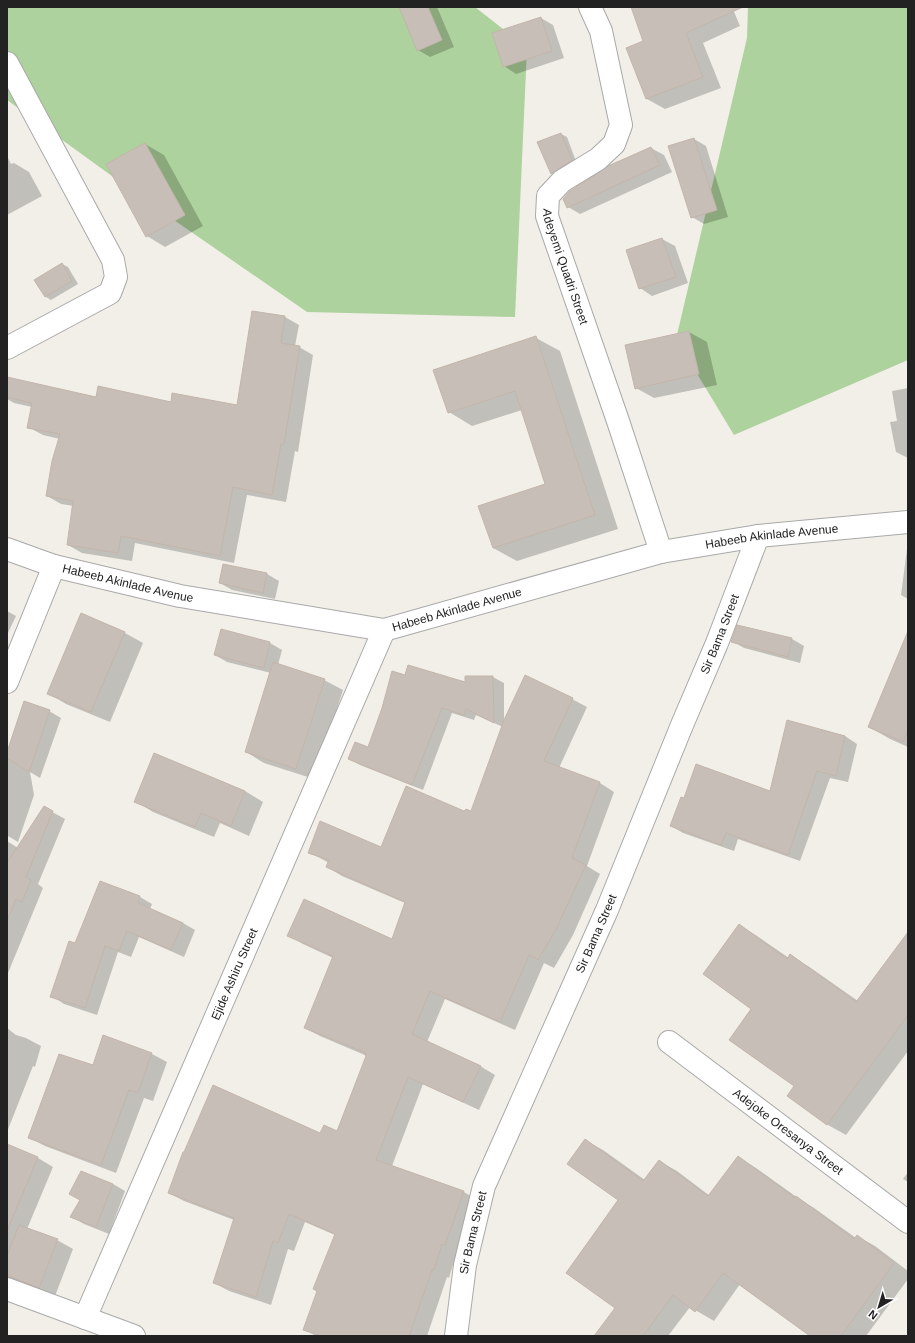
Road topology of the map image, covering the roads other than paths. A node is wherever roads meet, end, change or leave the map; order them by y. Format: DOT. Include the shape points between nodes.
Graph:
graph roads {
  1 [pos="590,7"];
  2 [pos="7,63"];
  3 [pos="7,348"];
  4 [pos="908,522"];
  5 [pos="758,536"];
  6 [pos="7,549"];
  7 [pos="661,552"];
  8 [pos="54,566"];
  9 [pos="384,630"];
  10 [pos="7,682"];
  11 [pos="669,1042"];
  12 [pos="908,1222"];
  13 [pos="7,1289"];
  14 [pos="85,1318"];
  15 [pos="134,1336"];
  16 [pos="456,1336"];
  1 -- 7 [label="street, Adeyemi Quadri Street" via="601,32 621,125 614,144 598,158 562,181 548,196 547,216"];
  2 -- 3 [label="street" via="113,260 116,277 110,293"];
  4 -- 5 [label="street, Habeeb Akinlade Avenue"];
  5 -- 7 [label="street, Habeeb Akinlade Avenue"];
  5 -- 16 [label="street, Sir Bama Street" via="717,643 607,910 484,1186 465,1265"];
  6 -- 8 [label="street, Habeeb Akinlade Avenue"];
  7 -- 9 [label="street, Habeeb Akinlade Avenue"];
  8 -- 9 [label="street, Habeeb Akinlade Avenue" via="180,596"];
  8 -- 10 [label="street"];
  9 -- 14 [label="street, Ejide Ashiru Street"];
  11 -- 12 [label="street, Adejoke Oresanya Street"];
  13 -- 14 [label="street"];
  14 -- 15 [label="street"];
}
